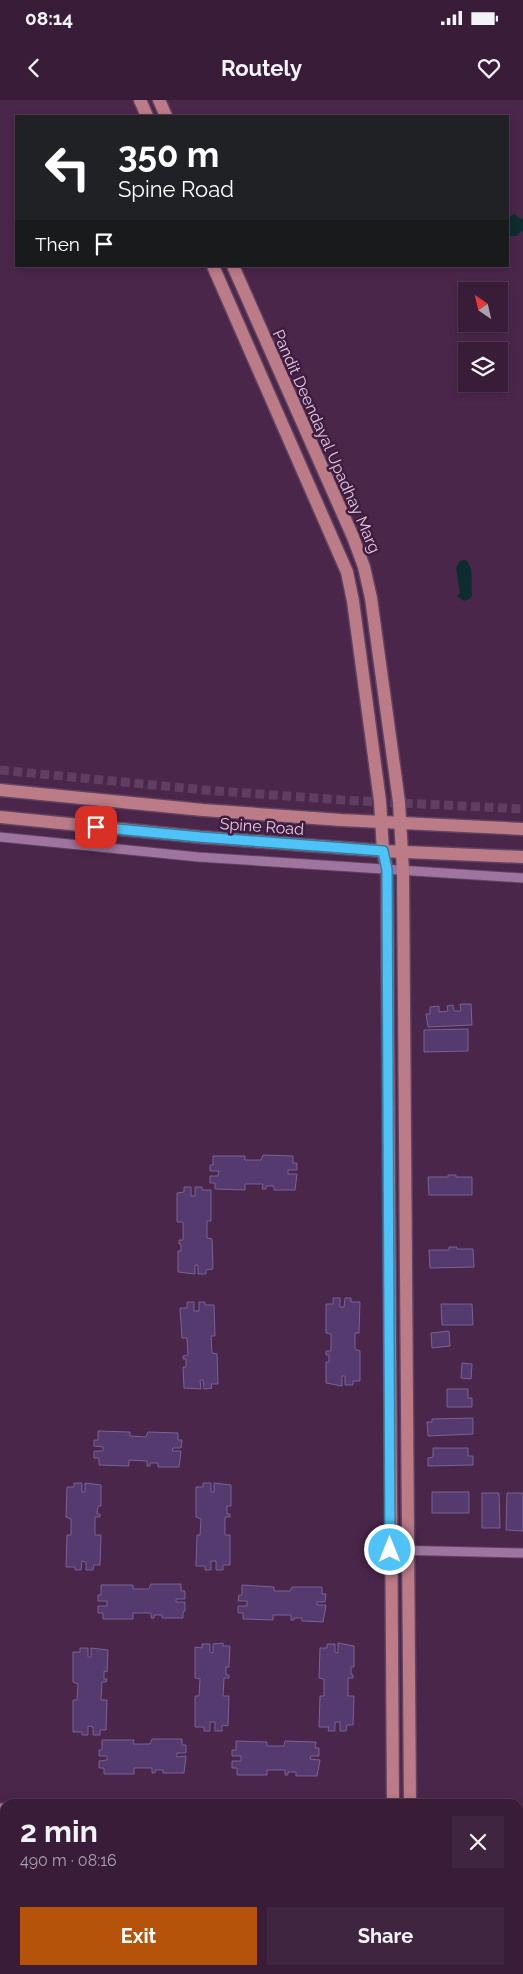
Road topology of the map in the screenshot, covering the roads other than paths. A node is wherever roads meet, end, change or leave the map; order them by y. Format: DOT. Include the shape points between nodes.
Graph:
graph roads {
  1 [pos="140,100"];
  2 [pos="159,100"];
  3 [pos="147,115"];
  4 [pos="166,115"];
  5 [pos="213,267"];
  6 [pos="233,267"];
  7 [pos="0,790"];
  8 [pos="0,818"];
  9 [pos="382,822"];
  10 [pos="400,823"];
  11 [pos="523,829"];
  12 [pos="0,837"];
  13 [pos="402,850"];
  14 [pos="383,851"];
  15 [pos="523,857"];
  16 [pos="387,870"];
  17 [pos="404,871"];
  18 [pos="523,878"];
  19 [pos="390,1550"];
  20 [pos="408,1550"];
  21 [pos="523,1553"];
  22 [pos="393,1799"];
  23 [pos="410,1799"];
  1 -- 3 [label="main road"];
  2 -- 4 [label="main road"];
  5 -- 9 [label="main road, Pandit Deendayal Upadhay Marg" via="347,572"];
  6 -- 10 [label="main road, Pandit Deendayal Upadhay Marg" via="364,567 371,598"];
  7 -- 9 [label="main road, Spine Road" via="203,810"];
  8 -- 14 [label="main road, Spine Road"];
  9 -- 10 [label="main road, Spine Road"];
  9 -- 14 [label="main road, Pandit Deendayal Upadhay Marg"];
  10 -- 11 [label="main road, Spine Road"];
  10 -- 13 [label="main road, Pandit Deendayal Upadhay Marg"];
  12 -- 16 [label="street" via="198,857"];
  13 -- 14 [label="main road, Spine Road"];
  13 -- 15 [label="main road, Spine Road"];
  13 -- 17 [label="main road, Pandit Deendayal Upadhay Marg"];
  14 -- 16 [label="main road, Pandit Deendayal Upadhay Marg"];
  16 -- 17 [label="street"];
  16 -- 19 [label="main road, Pandit Deendayal Upadhay Marg"];
  17 -- 18 [label="street"];
  17 -- 20 [label="main road, Pandit Deendayal Upadhay Marg"];
  19 -- 20 [label="street"];
  19 -- 22 [label="main road, Pandit Deendayal Upadhay Marg"];
  20 -- 21 [label="street"];
  20 -- 23 [label="main road, Pandit Deendayal Upadhay Marg"];
}
